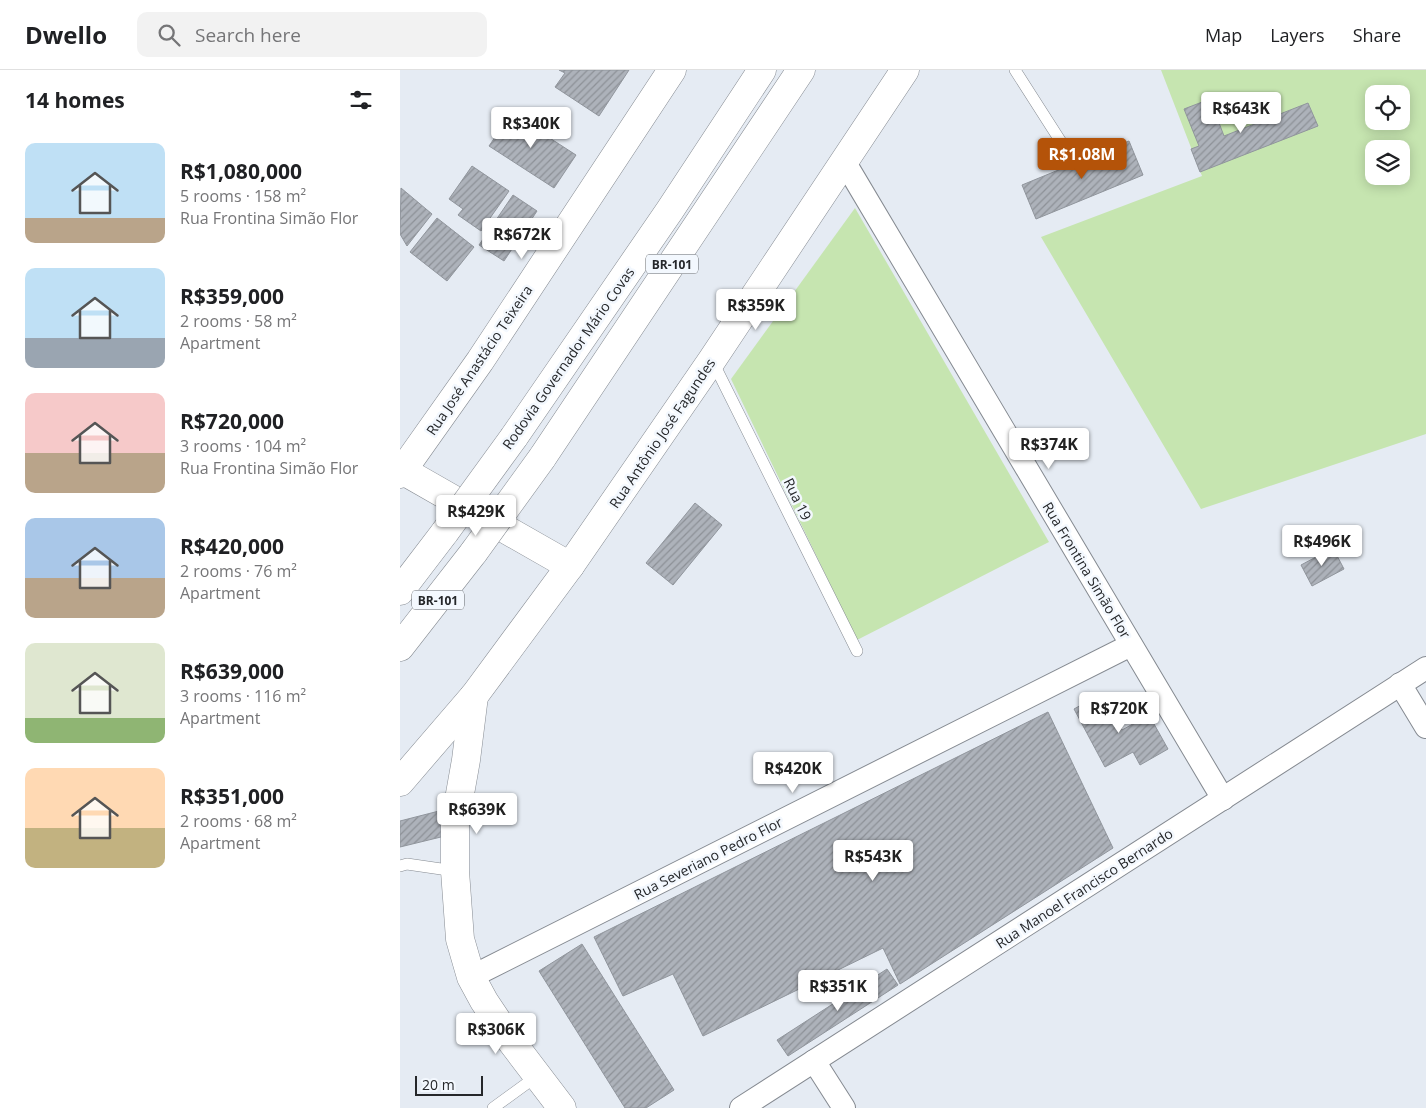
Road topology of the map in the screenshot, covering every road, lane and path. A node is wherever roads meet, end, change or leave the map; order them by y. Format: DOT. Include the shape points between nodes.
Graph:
graph roads {
  1 [pos="672,70"];
  2 [pos="762,70"];
  3 [pos="800,70"];
  4 [pos="905,70"];
  5 [pos="1015,70"];
  6 [pos="1063,145"];
  7 [pos="844,160"];
  8 [pos="712,360"];
  9 [pos="401,471"];
  10 [pos="570,566"];
  11 [pos="400,591"];
  12 [pos="1131,645"];
  13 [pos="400,647"];
  14 [pos="857,651"];
  15 [pos="1426,668"];
  16 [pos="1400,684"];
  17 [pos="474,696"];
  18 [pos="1426,727"];
  19 [pos="400,782"];
  20 [pos="1223,799"];
  21 [pos="400,866"];
  22 [pos="455,871"];
  23 [pos="471,976"];
  24 [pos="814,1061"];
  25 [pos="538,1076"];
  26 [pos="493,1108"];
  27 [pos="562,1108"];
  28 [pos="741,1108"];
  29 [pos="844,1108"];
  1 -- 9 [label="main road, Rua José Anastácio Teixeira" via="480,361"];
  2 -- 11 [label="main road, Rodovia Governador Mário Covas / BR-101, bridge" via="514,437"];
  3 -- 13 [label="main road, BR-101, bridge" via="542,458"];
  4 -- 7 [label="main road, Rua Antônio José Fagundes"];
  5 -- 6 [label="lane"];
  7 -- 8 [label="main road, Rua Antônio José Fagundes"];
  7 -- 12 [label="street, Rua Frontina Simão Flor"];
  8 -- 10 [label="main road, Rua Antônio José Fagundes"];
  8 -- 14 [label="lane, Rua 19"];
  9 -- 10 [label="main road"];
  10 -- 17 [label="main road, Rua Antônio José Fagundes"];
  12 -- 20 [label="street, Rua Frontina Simão Flor"];
  12 -- 23 [label="street, Rua Severiano Pedro Flor"];
  15 -- 16 [label="street, Rua Manoel Francisco Bernardo"];
  16 -- 18 [label="street"];
  16 -- 20 [label="street, Rua Manoel Francisco Bernardo"];
  17 -- 19 [label="main road, Rua Antônio José Fagundes"];
  17 -- 22 [label="main road" via="455,822"];
  20 -- 24 [label="street, Rua Manoel Francisco Bernardo"];
  21 -- 22 [label="lane" via="407,864"];
  22 -- 23 [label="main road" via="460,939"];
  23 -- 25 [label="main road" via="484,1001"];
  24 -- 28 [label="street, Rua Manoel Francisco Bernardo"];
  24 -- 29 [label="street"];
  25 -- 26 [label="lane"];
  25 -- 27 [label="main road"];
}
